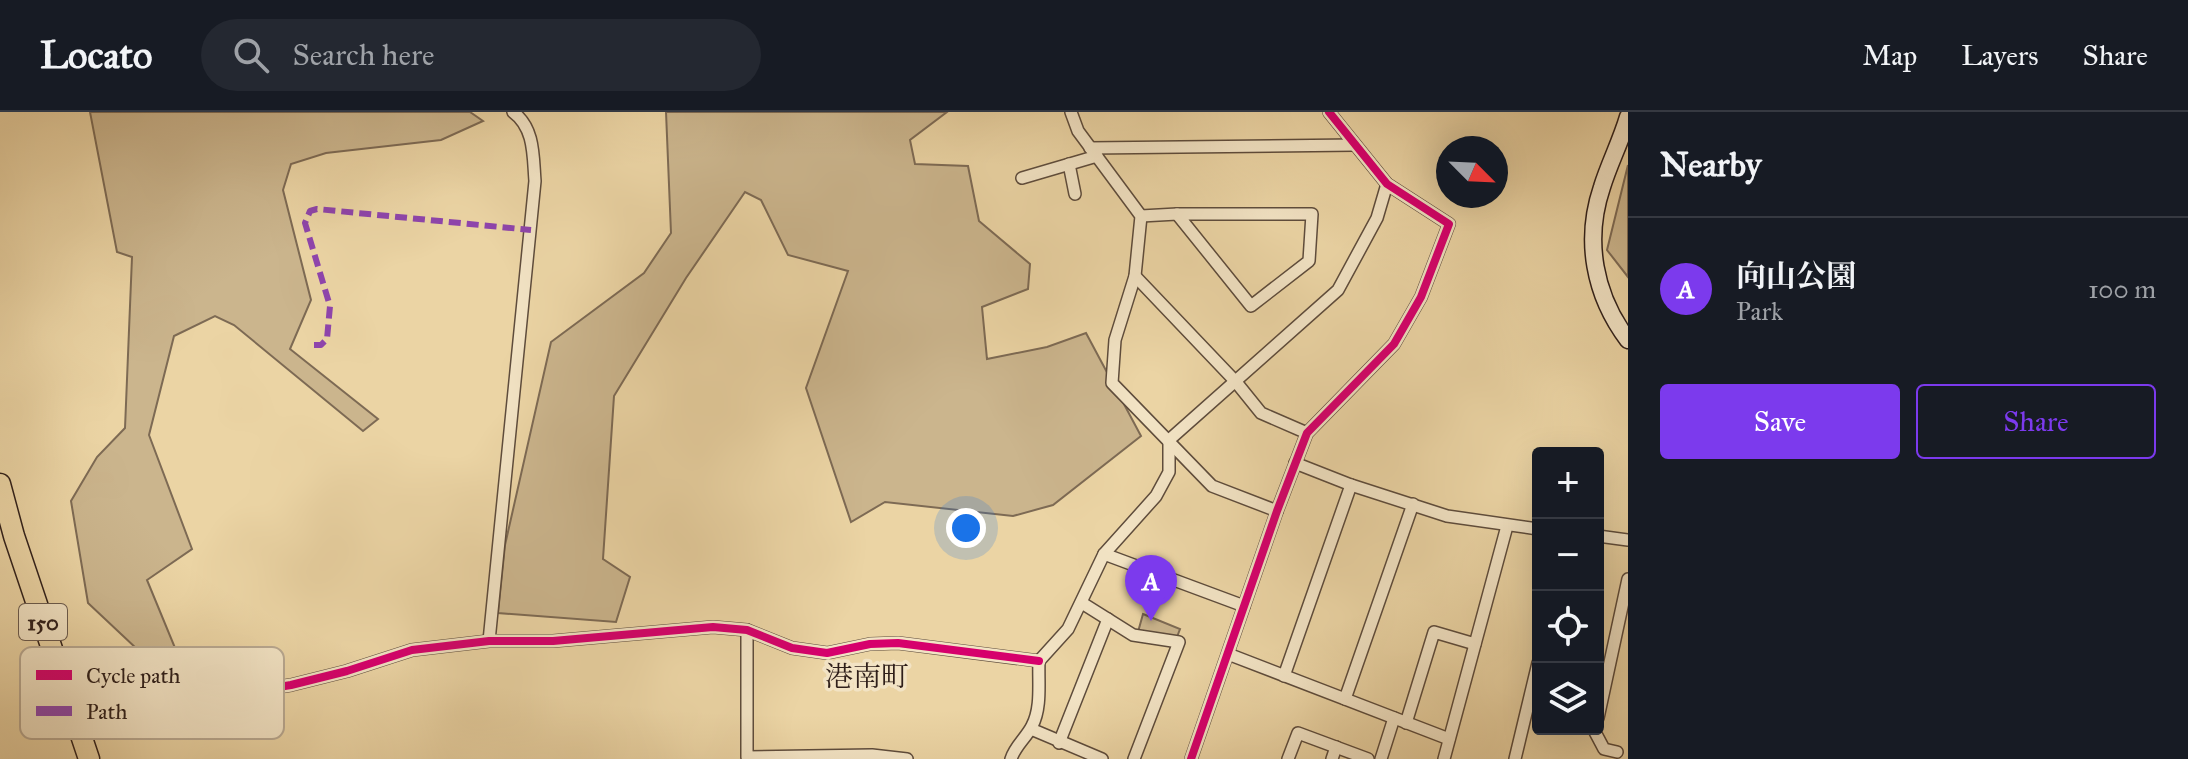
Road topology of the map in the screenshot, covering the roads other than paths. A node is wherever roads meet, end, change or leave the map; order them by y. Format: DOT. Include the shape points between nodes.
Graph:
graph roads {
  1 [pos="513,112"];
  2 [pos="1071,112"];
  3 [pos="1329,112"];
  4 [pos="1628,117"];
  5 [pos="1355,145"];
  6 [pos="1094,152"];
  7 [pos="1069,164"];
  8 [pos="1022,178"];
  9 [pos="1387,184"];
  10 [pos="1075,194"];
  11 [pos="1177,214"];
  12 [pos="1141,216"];
  13 [pos="1135,276"];
  14 [pos="1628,340"];
  15 [pos="1236,382"];
  16 [pos="1307,433"];
  17 [pos="1169,440"];
  18 [pos="1295,463"];
  19 [pos="0,484"];
  20 [pos="1351,485"];
  21 [pos="1413,504"];
  22 [pos="1277,511"];
  23 [pos="1507,526"];
  24 [pos="1532,528"];
  25 [pos="1604,537"];
  26 [pos="1628,540"];
  27 [pos="1104,554"];
  28 [pos="1628,579"];
  29 [pos="1082,603"];
  30 [pos="1244,606"];
  31 [pos="1108,619"];
  32 [pos="747,630"];
  33 [pos="1622,631"];
  34 [pos="489,641"];
  35 [pos="1475,644"];
  36 [pos="51,647"];
  37 [pos="1228,654"];
  38 [pos="1039,661"];
  39 [pos="1284,676"];
  40 [pos="284,686"];
  41 [pos="1604,696"];
  42 [pos="1345,699"];
  43 [pos="1394,718"];
  44 [pos="1532,718"];
  45 [pos="1406,723"];
  46 [pos="1031,729"];
  47 [pos="1597,735"];
  48 [pos="82,739"];
  49 [pos="1449,739"];
  50 [pos="1059,743"];
  51 [pos="1617,752"];
  52 [pos="1334,753"];
  53 [pos="89,759"];
  54 [pos="907,759"];
  55 [pos="1011,759"];
  56 [pos="1102,759"];
  57 [pos="1134,759"];
  58 [pos="1191,759"];
  59 [pos="1288,759"];
  60 [pos="1368,759"];
  61 [pos="1381,759"];
  62 [pos="1444,759"];
  63 [pos="1515,759"];
  1 -- 34 [label="street" via="532,141 535,181"];
  2 -- 6 [label="street"];
  3 -- 5 [label="street"];
  4 -- 14 [label="street" via="1603,184 1592,233 1598,280"];
  5 -- 6 [label="street"];
  5 -- 9 [label="street"];
  6 -- 7 [label="street"];
  6 -- 12 [label="street"];
  7 -- 8 [label="street"];
  7 -- 10 [label="street"];
  9 -- 15 [label="street" via="1377,218 1338,290"];
  9 -- 16 [label="street" via="1449,224 1421,297 1394,344"];
  11 -- 11 [label="street" via="1312,214 1309,261 1251,306"];
  11 -- 12 [label="street"];
  12 -- 13 [label="street"];
  13 -- 15 [label="street"];
  13 -- 17 [label="street" via="1115,340 1112,383"];
  15 -- 16 [label="street" via="1261,413"];
  15 -- 17 [label="street"];
  16 -- 18 [label="street"];
  17 -- 22 [label="street" via="1212,486"];
  17 -- 27 [label="street" via="1169,472 1156,496"];
  18 -- 20 [label="street"];
  18 -- 22 [label="street"];
  19 -- 36 [label="highway, 150"];
  20 -- 21 [label="street"];
  20 -- 39 [label="street"];
  21 -- 23 [label="street"];
  21 -- 42 [label="street"];
  22 -- 30 [label="street"];
  23 -- 24 [label="street"];
  23 -- 35 [label="street"];
  25 -- 26 [label="street"];
  27 -- 29 [label="street"];
  27 -- 30 [label="street"];
  28 -- 33 [label="street"];
  29 -- 31 [label="street"];
  29 -- 38 [label="street" via="1068,629"];
  30 -- 37 [label="street"];
  31 -- 50 [label="street"];
  31 -- 57 [label="street" via="1133,635 1179,642"];
  32 -- 34 [label="street" via="713,627"];
  32 -- 38 [label="street" via="792,648 827,653 898,643"];
  32 -- 54 [label="street" via="747,757"];
  33 -- 41 [label="street"];
  34 -- 40 [label="street" via="412,650"];
  35 -- 45 [label="street" via="1434,632"];
  35 -- 49 [label="street"];
  37 -- 39 [label="street"];
  37 -- 58 [label="street"];
  38 -- 46 [label="street" via="1037,714"];
  39 -- 42 [label="street"];
  42 -- 43 [label="street"];
  43 -- 45 [label="street"];
  43 -- 61 [label="street"];
  44 -- 63 [label="street"];
  45 -- 49 [label="street"];
  46 -- 50 [label="street"];
  46 -- 55 [label="street"];
  47 -- 51 [label="street" via="1604,749"];
  48 -- 53 [label="highway, 150"];
  49 -- 62 [label="street"];
  50 -- 56 [label="street"];
  52 -- 59 [label="street" via="1298,733"];
  52 -- 60 [label="street"];
}
